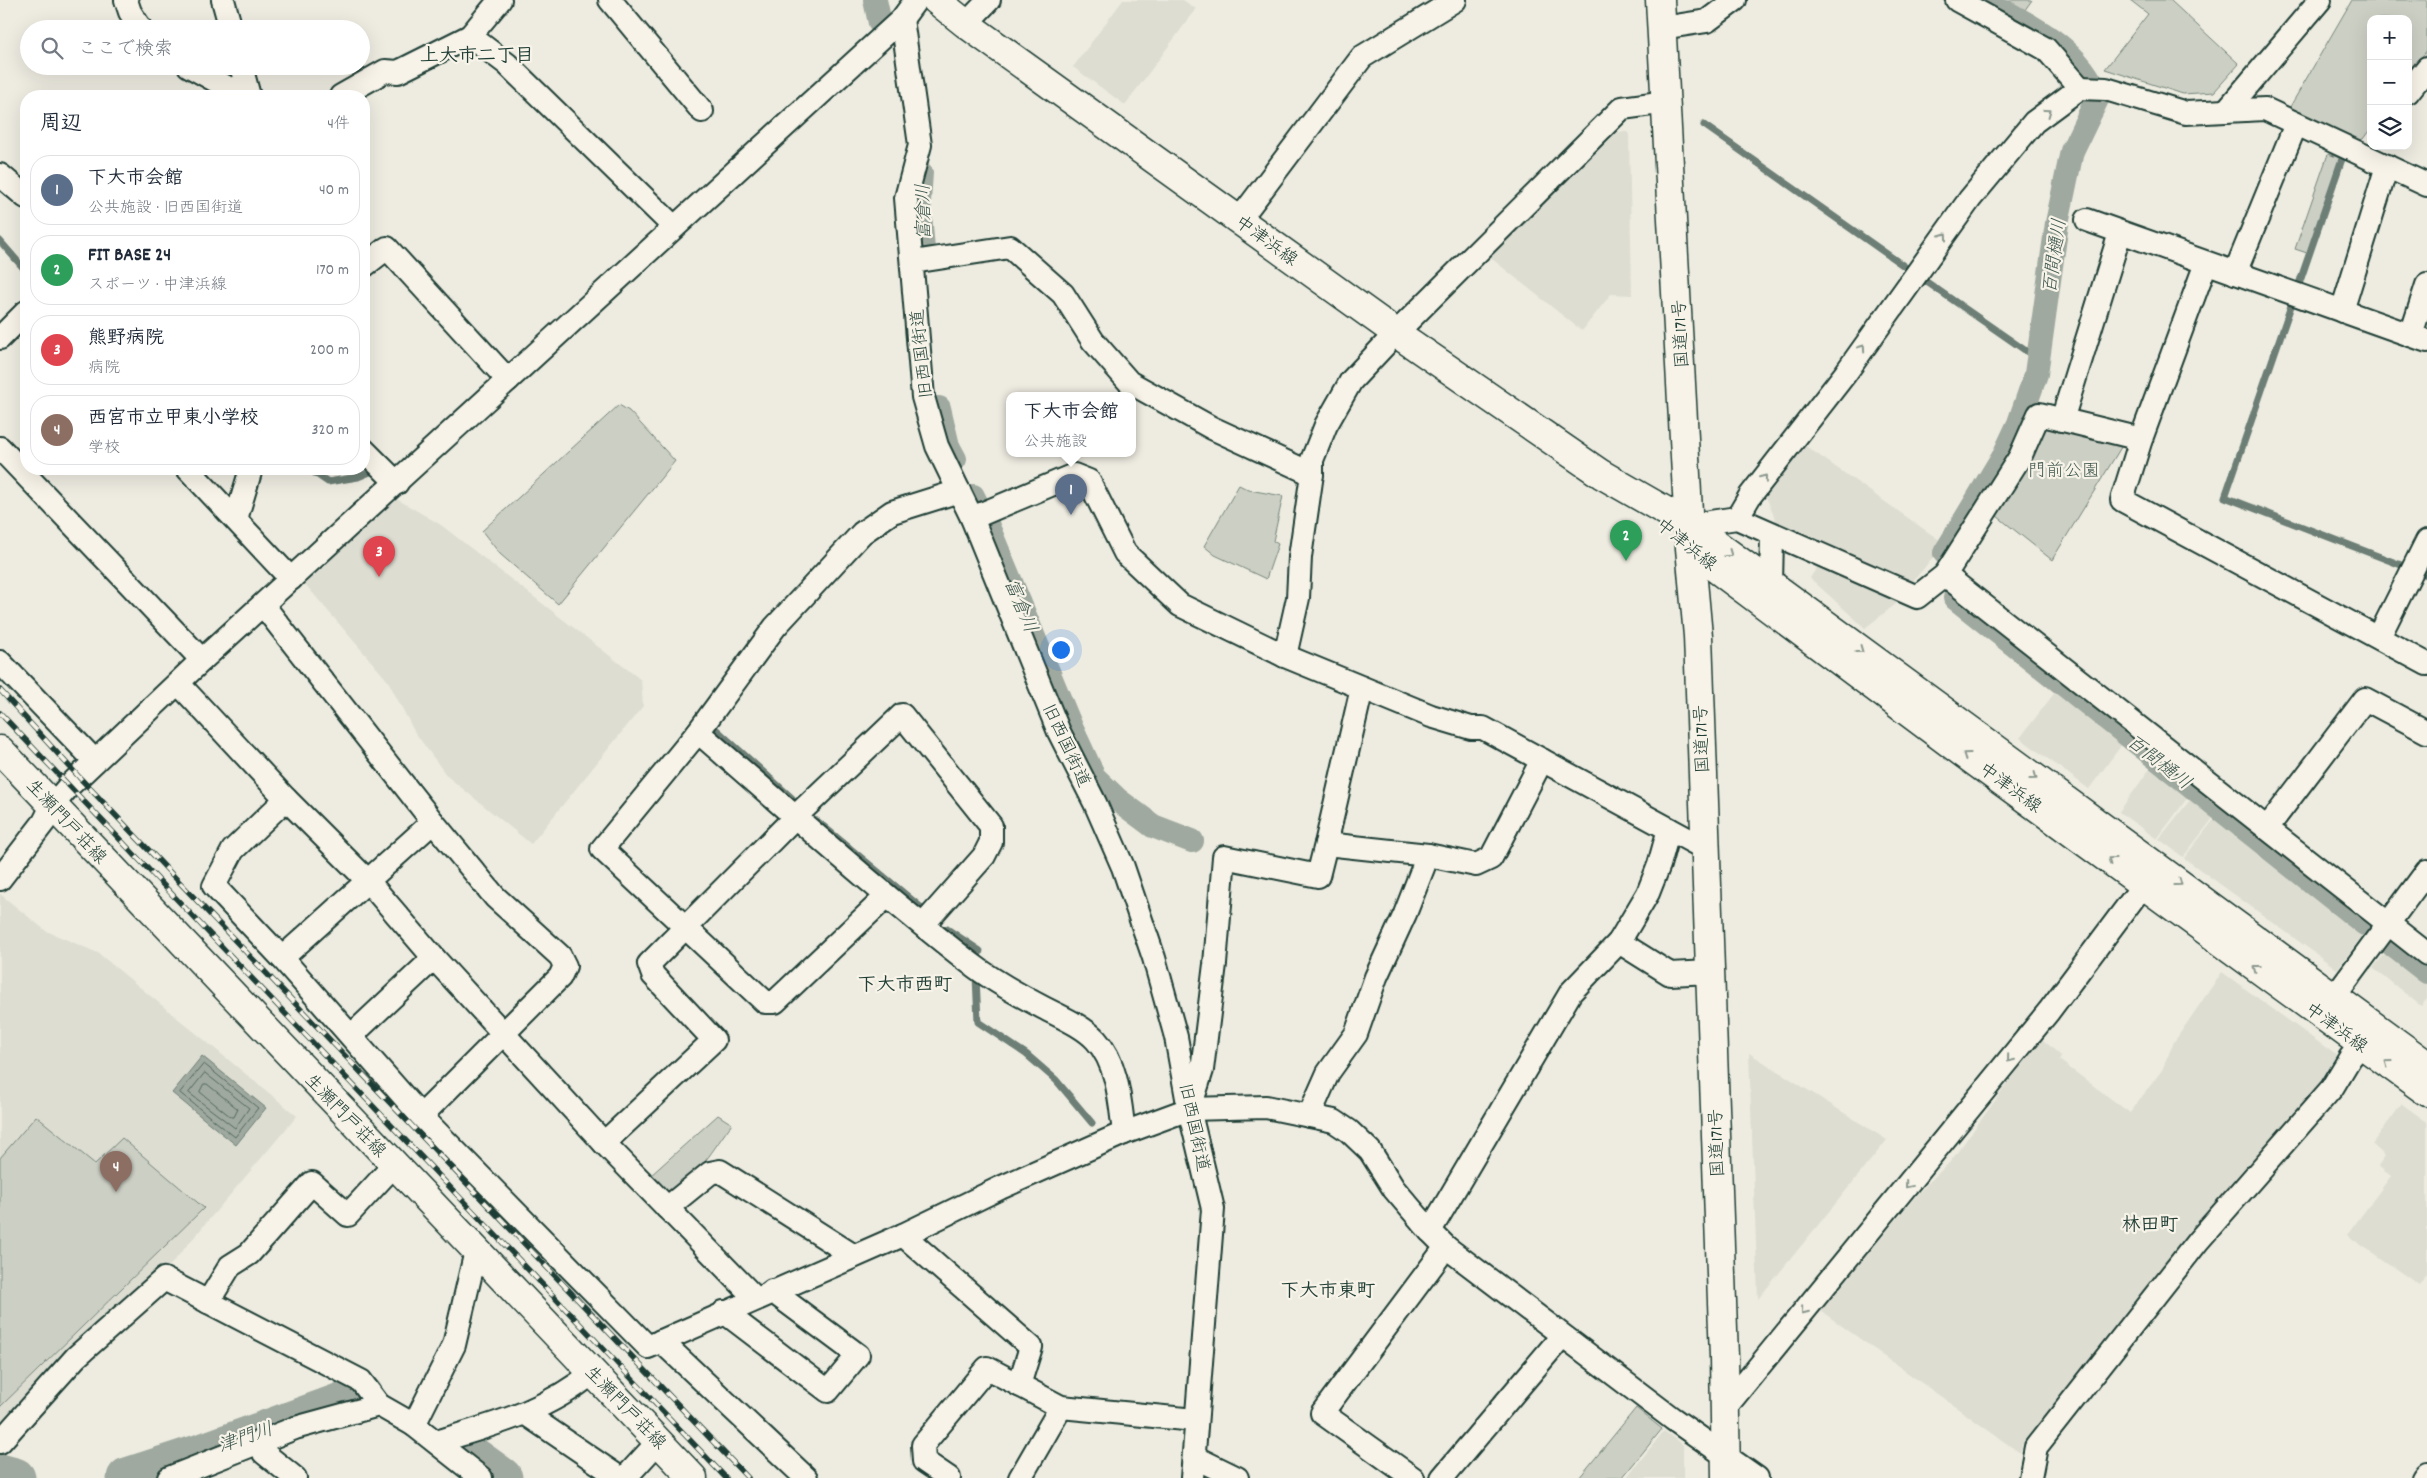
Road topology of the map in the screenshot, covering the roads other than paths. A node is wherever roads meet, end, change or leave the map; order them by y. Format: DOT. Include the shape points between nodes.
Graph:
graph roads {
  1 [pos="126,0"];
  2 [pos="223,0"];
  3 [pos="610,0"];
  4 [pos="916,0"];
  5 [pos="936,0"];
  6 [pos="989,0"];
  7 [pos="1660,0"];
  8 [pos="1735,0"];
  9 [pos="1957,0"];
  10 [pos="496,2"];
  11 [pos="1441,3"];
  12 [pos="2311,3"];
  13 [pos="902,19"];
  14 [pos="135,20"];
  15 [pos="229,20"];
  16 [pos="966,24"];
  17 [pos="1662,28"];
  18 [pos="470,36"];
  19 [pos="2427,68"];
  20 [pos="205,75"];
  21 [pos="242,75"];
  22 [pos="2412,87"];
  23 [pos="2089,88"];
  24 [pos="231,90"];
  25 [pos="246,90"];
  26 [pos="352,90"];
  27 [pos="1667,102"];
  28 [pos="702,111"];
  29 [pos="2226,111"];
  30 [pos="2296,124"];
  31 [pos="2366,147"];
  32 [pos="2387,166"];
  33 [pos="0,175"];
  34 [pos="2427,185"];
  35 [pos="20,192"];
  36 [pos="1239,220"];
  37 [pos="2086,220"];
  38 [pos="674,227"];
  39 [pos="2120,233"];
  40 [pos="370,261"];
  41 [pos="913,262"];
  42 [pos="2206,263"];
  43 [pos="2235,273"];
  44 [pos="2427,285"];
  45 [pos="2342,311"];
  46 [pos="20,318"];
  47 [pos="1396,333"];
  48 [pos="0,338"];
  49 [pos="2419,338"];
  50 [pos="508,380"];
  51 [pos="2062,420"];
  52 [pos="2141,439"];
  53 [pos="0,448"];
  54 [pos="370,456"];
  55 [pos="20,469"];
  56 [pos="1312,474"];
  57 [pos="26,475"];
  58 [pos="194,475"];
  59 [pos="249,475"];
  60 [pos="397,483"];
  61 [pos="959,490"];
  62 [pos="978,516"];
  63 [pos="1736,518"];
  64 [pos="236,519"];
  65 [pos="1772,535"];
  66 [pos="1690,537"];
  67 [pos="2427,541"];
  68 [pos="1945,575"];
  69 [pos="291,579"];
  70 [pos="1771,585"];
  71 [pos="262,605"];
  72 [pos="2379,637"];
  73 [pos="1285,656"];
  74 [pos="202,660"];
  75 [pos="0,662"];
  76 [pos="2427,664"];
  77 [pos="178,682"];
  78 [pos="1362,688"];
  79 [pos="698,732"];
  80 [pos="2427,732"];
  81 [pos="0,750"];
  82 [pos="1542,760"];
  83 [pos="95,761"];
  84 [pos="286,799"];
  85 [pos="52,806"];
  86 [pos="796,816"];
  87 [pos="433,822"];
  88 [pos="2267,828"];
  89 [pos="1669,829"];
  90 [pos="1326,844"];
  91 [pos="1704,848"];
  92 [pos="1428,855"];
  93 [pos="4,864"];
  94 [pos="2427,872"];
  95 [pos="2150,875"];
  96 [pos="367,880"];
  97 [pos="887,896"];
  98 [pos="2388,923"];
  99 [pos="923,925"];
  100 [pos="686,927"];
  101 [pos="1619,942"];
  102 [pos="2427,954"];
  103 [pos="282,958"];
  104 [pos="434,958"];
  105 [pos="1710,972"];
  106 [pos="2334,997"];
  107 [pos="504,1033"];
  108 [pos="351,1036"];
  109 [pos="2368,1036"];
  110 [pos="2427,1066"];
  111 [pos="2427,1092"];
  112 [pos="1189,1109"];
  113 [pos="421,1116"];
  114 [pos="1308,1116"];
  115 [pos="1124,1132"];
  116 [pos="604,1143"];
  117 [pos="394,1165"];
  118 [pos="668,1208"];
  119 [pos="1430,1231"];
  120 [pos="903,1235"];
  121 [pos="1446,1247"];
  122 [pos="476,1251"];
  123 [pos="854,1256"];
  124 [pos="764,1295"];
  125 [pos="208,1302"];
  126 [pos="724,1312"];
  127 [pos="1562,1336"];
  128 [pos="662,1341"];
  129 [pos="592,1373"];
  130 [pos="1019,1385"];
  131 [pos="379,1405"];
  132 [pos="1061,1407"];
  133 [pos="1725,1408"];
  134 [pos="526,1414"];
  135 [pos="1195,1420"];
  136 [pos="414,1425"];
  137 [pos="262,1441"];
  138 [pos="0,1442"];
  139 [pos="436,1442"];
  140 [pos="658,1442"];
  141 [pos="1193,1467"];
  142 [pos="1726,1472"];
  143 [pos="2031,1474"];
  144 [pos="2427,1474"];
  145 [pos="169,1478"];
  146 [pos="295,1478"];
  147 [pos="480,1478"];
  148 [pos="620,1478"];
  149 [pos="625,1478"];
  150 [pos="693,1478"];
  151 [pos="806,1478"];
  152 [pos="948,1478"];
  153 [pos="1020,1478"];
  154 [pos="1238,1478"];
  155 [pos="1413,1478"];
  156 [pos="1442,1478"];
  157 [pos="1757,1478"];
  158 [pos="2424,1478"];
  1 -- 14 [label="street"];
  2 -- 15 [label="street"];
  3 -- 28 [label="street"];
  4 -- 13 [label="street"];
  5 -- 16 [label="main road, 中津浜線"];
  6 -- 16 [label="street"];
  7 -- 17 [label="main road, 国道171号"];
  8 -- 17 [label="street" via="1707,21"];
  9 -- 23 [label="street" via="2046,49"];
  10 -- 18 [label="street"];
  11 -- 36 [label="street" via="1362,57"];
  12 -- 29 [label="street"];
  13 -- 38 [label="street"];
  13 -- 41 [label="street, 旧西国街道" via="920,144 906,198"];
  16 -- 36 [label="main road, 中津浜線"];
  17 -- 27 [label="main road, 国道171号"];
  18 -- 26 [label="street" via="398,72 385,71"];
  18 -- 38 [label="street" via="508,64"];
  19 -- 22 [label="street"];
  20 -- 24 [label="street"];
  21 -- 25 [label="street"];
  23 -- 29 [label="street" via="2186,113"];
  63 -- 23 [label="street, one-way" via="1845,374 1970,199 2034,122"];
  27 -- 47 [label="street" via="1622,108"];
  27 -- 66 [label="main road, 国道171号"];
  29 -- 30 [label="street" via="2265,109"];
  30 -- 31 [label="street"];
  30 -- 43 [label="street"];
  31 -- 32 [label="street"];
  32 -- 34 [label="street"];
  32 -- 45 [label="street"];
  33 -- 35 [label="street"];
  36 -- 47 [label="main road, 中津浜線"];
  37 -- 39 [label="street"];
  38 -- 50 [label="street"];
  39 -- 42 [label="street"];
  39 -- 51 [label="street"];
  40 -- 50 [label="street" via="387,248"];
  41 -- 56 [label="street" via="1010,247 1063,294 1093,341 1129,382 1205,424"];
  41 -- 61 [label="street, 旧西国街道" via="923,397 937,446"];
  42 -- 43 [label="street"];
  42 -- 52 [label="street"];
  43 -- 45 [label="street"];
  44 -- 49 [label="street"];
  45 -- 49 [label="street"];
  46 -- 48 [label="street"];
  47 -- 56 [label="street" via="1351,381 1326,425 1312,460"];
  47 -- 66 [label="main road, 中津浜線"];
  50 -- 60 [label="street"];
  51 -- 52 [label="street"];
  51 -- 68 [label="street" via="2039,414 2020,457"];
  52 -- 72 [label="street" via="2122,500"];
  53 -- 55 [label="street"];
  54 -- 60 [label="street"];
  56 -- 73 [label="street" via="1300,557 1298,598"];
  57 -- 74 [label="street"];
  58 -- 64 [label="street"];
  59 -- 64 [label="street"];
  60 -- 69 [label="street"];
  61 -- 62 [label="street, 旧西国街道"];
  61 -- 79 [label="street" via="892,512 862,533 775,627"];
  62 -- 73 [label="street" via="1074,475 1089,481 1125,553 1180,605"];
  62 -- 112 [label="street, 旧西国街道" via="1059,732 1095,802 1123,867 1154,958 1176,1037"];
  63 -- 65 [label="street"];
  63 -- 66 [label="street"];
  64 -- 69 [label="street"];
  65 -- 68 [label="street" via="1918,597"];
  65 -- 70 [label="street"];
  66 -- 70 [label="main road, 中津浜線, one-way"];
  66 -- 91 [label="main road, 国道171号" via="1698,636"];
  95 -- 66 [label="main road, 中津浜線, one-way"];
  67 -- 72 [label="street"];
  68 -- 88 [label="street"];
  69 -- 71 [label="street"];
  70 -- 95 [label="main road, 中津浜線, one-way"];
  71 -- 74 [label="street"];
  71 -- 87 [label="street"];
  72 -- 76 [label="street"];
  73 -- 78 [label="street"];
  74 -- 77 [label="street"];
  75 -- 83 [label="street"];
  77 -- 83 [label="street"];
  77 -- 84 [label="street"];
  78 -- 82 [label="street" via="1431,716 1471,728 1483,728"];
  78 -- 90 [label="street"];
  79 -- 86 [label="street"];
  79 -- 100 [label="street" via="602,848"];
  80 -- 88 [label="street" via="2365,699"];
  81 -- 85 [label="main road, 生瀬門戸荘線"];
  82 -- 89 [label="street"];
  82 -- 92 [label="street" via="1491,858 1476,865"];
  83 -- 85 [label="street"];
  84 -- 96 [label="street"];
  84 -- 103 [label="street" via="233,850 214,886"];
  85 -- 93 [label="street" via="44,822"];
  85 -- 117 [label="main road, 生瀬門戸荘線"];
  86 -- 97 [label="street"];
  86 -- 99 [label="street" via="902,715 992,826 991,842 984,856"];
  86 -- 100 [label="street"];
  87 -- 96 [label="street"];
  87 -- 107 [label="street" via="495,897 560,956 565,966 560,977"];
  88 -- 98 [label="street"];
  89 -- 91 [label="street"];
  89 -- 101 [label="street" via="1648,893"];
  90 -- 92 [label="street"];
  90 -- 112 [label="street" via="1318,876 1224,857 1202,1070"];
  91 -- 105 [label="main road, 国道171号"];
  92 -- 114 [label="street" via="1376,977 1356,1034 1328,1073"];
  94 -- 98 [label="street"];
  95 -- 106 [label="main road, 中津浜線, one-way"];
  109 -- 95 [label="main road, 中津浜線, one-way"];
  95 -- 133 [label="street, one-way" via="2084,967"];
  96 -- 103 [label="street"];
  96 -- 104 [label="street"];
  97 -- 99 [label="street"];
  97 -- 100 [label="street" via="775,1002 765,1002"];
  98 -- 102 [label="street"];
  98 -- 106 [label="street"];
  99 -- 115 [label="street" via="972,964 1096,1040 1117,1084"];
  100 -- 116 [label="street" via="649,964 652,975 714,1040"];
  101 -- 105 [label="street" via="1670,974"];
  101 -- 119 [label="street" via="1571,992"];
  103 -- 108 [label="street"];
  104 -- 107 [label="street"];
  104 -- 108 [label="street"];
  105 -- 133 [label="main road, 国道171号"];
  106 -- 109 [label="main road, 中津浜線"];
  107 -- 113 [label="street"];
  107 -- 116 [label="street"];
  108 -- 113 [label="street"];
  109 -- 110 [label="main road, 中津浜線"];
  111 -- 109 [label="main road, 中津浜線, one-way"];
  109 -- 143 [label="street" via="2332,1088 2198,1241 2036,1447"];
  112 -- 114 [label="street" via="1266,1107"];
  112 -- 115 [label="street"];
  112 -- 135 [label="street, 旧西国街道" via="1213,1209"];
  113 -- 128 [label="street" via="648,1347"];
  114 -- 119 [label="street" via="1334,1121 1349,1131 1370,1151 1394,1189"];
  115 -- 120 [label="street"];
  116 -- 118 [label="street"];
  117 -- 122 [label="main road, 生瀬門戸荘線"];
  117 -- 125 [label="street" via="348,1216 312,1183 249,1254 230,1266"];
  118 -- 123 [label="street" via="710,1173 720,1171"];
  118 -- 124 [label="street"];
  119 -- 121 [label="street"];
  120 -- 123 [label="street"];
  120 -- 130 [label="street" via="1030,1347"];
  121 -- 127 [label="street"];
  121 -- 155 [label="street" via="1322,1413"];
  122 -- 129 [label="main road, 生瀬門戸荘線"];
  122 -- 136 [label="street" via="454,1345"];
  123 -- 124 [label="street"];
  124 -- 126 [label="street"];
  124 -- 126 [label="street" via="858,1354 828,1392"];
  125 -- 131 [label="street" via="361,1382"];
  125 -- 138 [label="street" via="164,1279 76,1358"];
  126 -- 128 [label="street"];
  127 -- 142 [label="street" via="1673,1419"];
  127 -- 156 [label="street"];
  128 -- 151 [label="street"];
  129 -- 134 [label="street" via="576,1386"];
  129 -- 140 [label="main road, 生瀬門戸荘線"];
  130 -- 132 [label="street"];
  130 -- 152 [label="street" via="987,1368 923,1445 924,1461"];
  131 -- 136 [label="street"];
  131 -- 137 [label="street" via="295,1428"];
  132 -- 135 [label="street"];
  132 -- 153 [label="street"];
  133 -- 142 [label="main road, 国道171号"];
  134 -- 139 [label="street"];
  134 -- 148 [label="street"];
  135 -- 141 [label="street, 旧西国街道"];
  136 -- 139 [label="street"];
  137 -- 145 [label="street"];
  137 -- 146 [label="street" via="264,1453"];
  139 -- 147 [label="street"];
  140 -- 149 [label="street"];
  140 -- 150 [label="main road, 生瀬門戸荘線"];
  141 -- 154 [label="street"];
  142 -- 157 [label="street"];
  144 -- 158 [label="street"];
}
